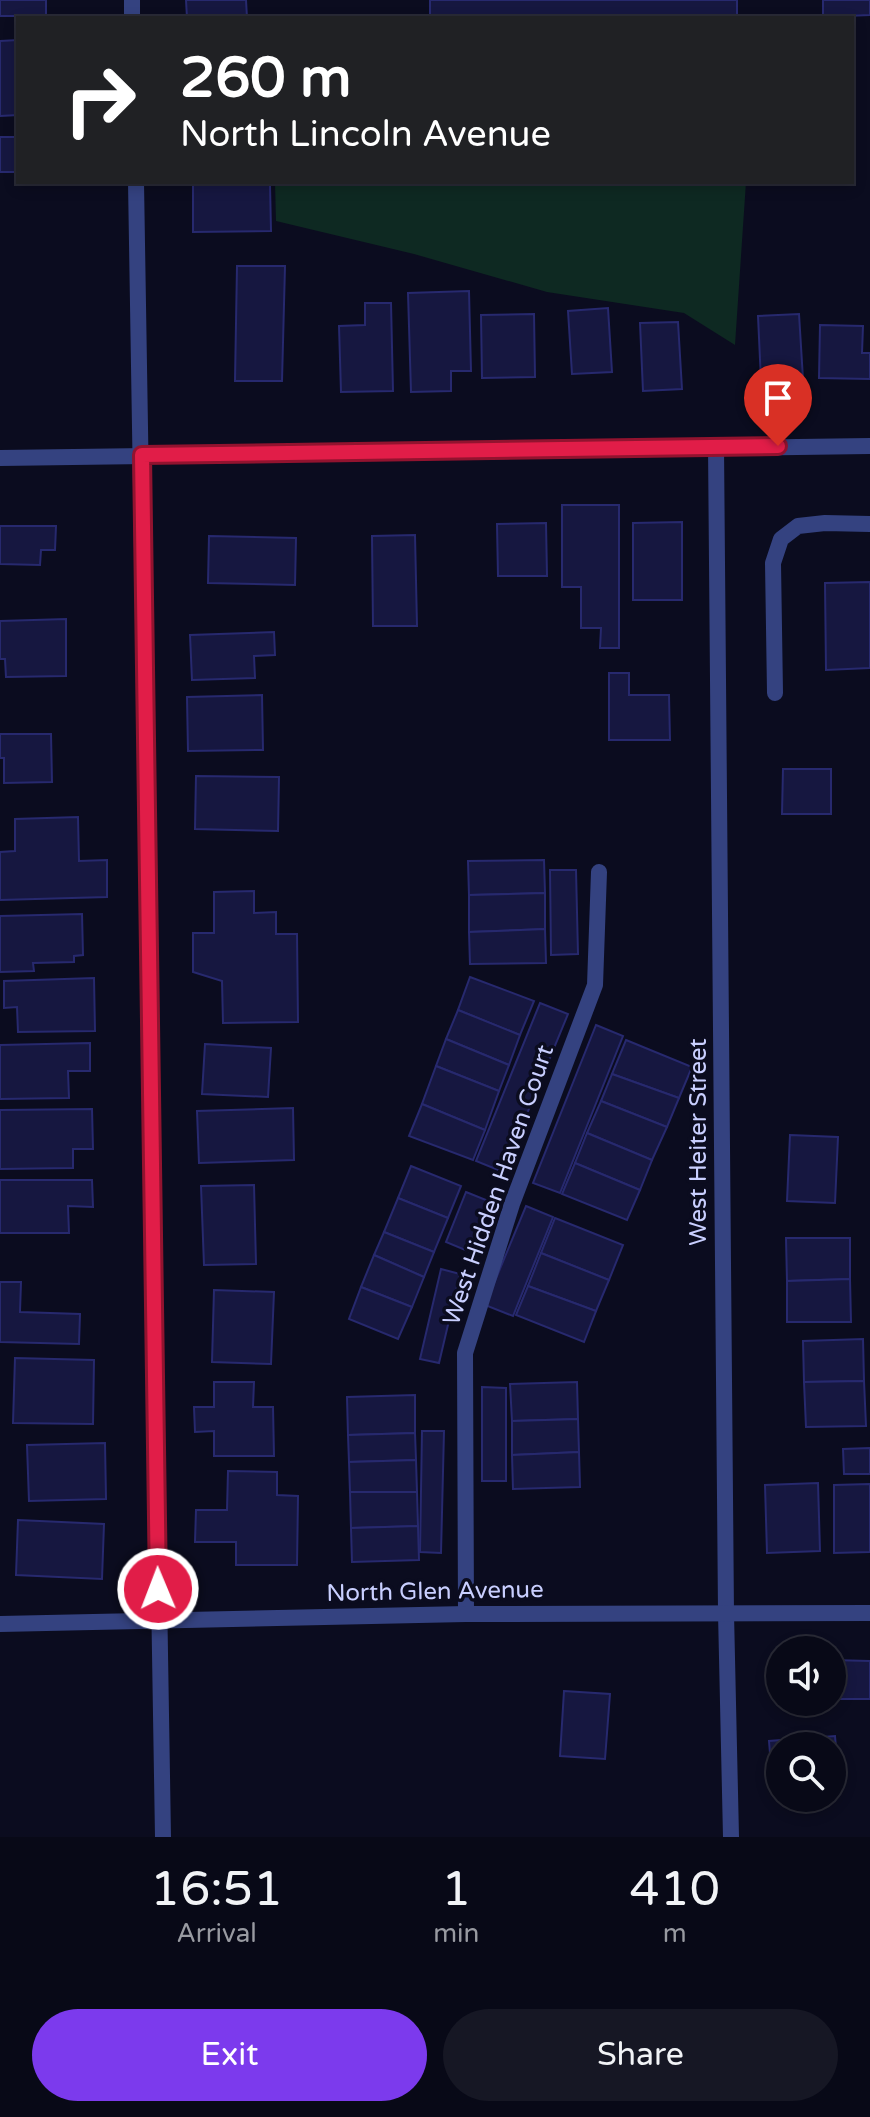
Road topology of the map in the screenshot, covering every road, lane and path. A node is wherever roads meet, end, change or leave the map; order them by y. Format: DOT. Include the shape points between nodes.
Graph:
graph roads {
  1 [pos="136,184"];
  2 [pos="716,446"];
  3 [pos="870,446"];
  4 [pos="142,455"];
  5 [pos="0,458"];
  6 [pos="870,524"];
  7 [pos="775,693"];
  8 [pos="599,872"];
  9 [pos="726,1613"];
  10 [pos="870,1613"];
  11 [pos="466,1614"];
  12 [pos="158,1620"];
  13 [pos="0,1624"];
  14 [pos="163,1837"];
  15 [pos="731,1837"];
  1 -- 4 [label="street"];
  2 -- 3 [label="street"];
  2 -- 4 [label="street"];
  2 -- 9 [label="street, West Heiter Street"];
  4 -- 5 [label="street"];
  4 -- 12 [label="street"];
  6 -- 7 [label="street" via="798,526 781,539 773,563"];
  8 -- 11 [label="street, West Hidden Haven Court" via="595,985 512,1204 465,1353"];
  9 -- 10 [label="street, North Glen Avenue"];
  9 -- 11 [label="street, North Glen Avenue"];
  9 -- 15 [label="street, West Heiter Street"];
  11 -- 12 [label="street, North Glen Avenue"];
  12 -- 13 [label="street, North Glen Avenue"];
  12 -- 14 [label="street"];
}
